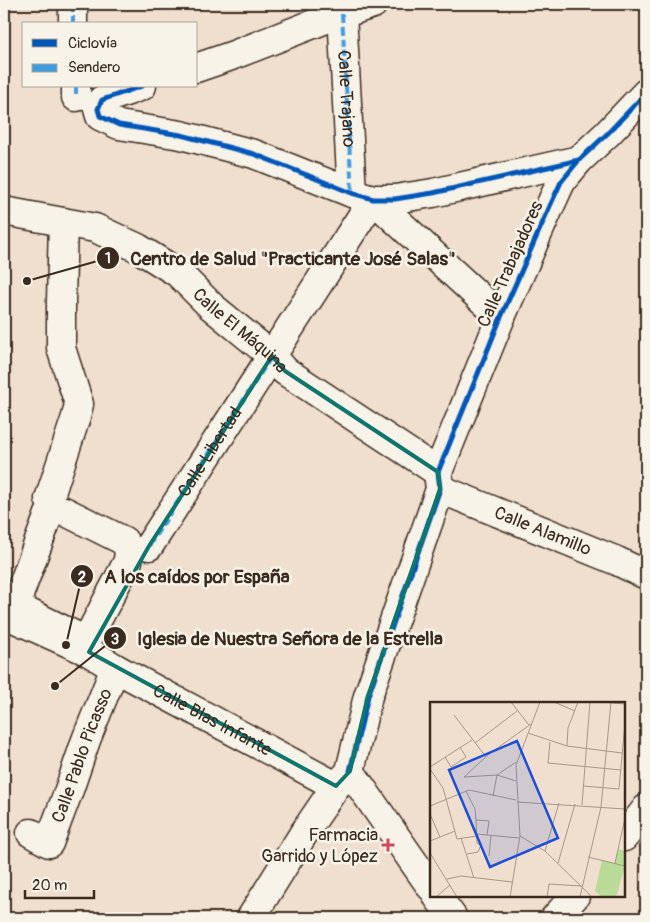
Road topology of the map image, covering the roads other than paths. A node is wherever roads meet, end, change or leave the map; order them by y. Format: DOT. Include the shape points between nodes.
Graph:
graph roads {
  1 [pos="72,4"];
  2 [pos="373,4"];
  3 [pos="341,9"];
  4 [pos="73,22"];
  5 [pos="198,67"];
  6 [pos="136,88"];
  7 [pos="646,93"];
  8 [pos="84,97"];
  9 [pos="579,160"];
  10 [pos="362,196"];
  11 [pos="4,212"];
  12 [pos="62,222"];
  13 [pos="501,317"];
  14 [pos="272,356"];
  15 [pos="439,480"];
  16 [pos="49,499"];
  17 [pos="138,553"];
  18 [pos="646,574"];
  19 [pos="6,618"];
  20 [pos="89,652"];
  21 [pos="115,668"];
  22 [pos="343,778"];
  23 [pos="646,809"];
  24 [pos="625,836"];
  25 [pos="40,838"];
  26 [pos="430,886"];
  27 [pos="438,897"];
  28 [pos="574,897"];
  29 [pos="251,918"];
  30 [pos="453,918"];
  31 [pos="555,918"];
  1 -- 4 [label="street"];
  2 -- 3 [label="street"];
  3 -- 5 [label="street" via="326,19"];
  3 -- 10 [label="street, Calle Trajano"];
  6 -- 8 [label="street" via="102,100"];
  7 -- 9 [label="street, Calle Trabajadores"];
  8 -- 10 [label="street" via="100,116 119,125 181,135 254,154"];
  9 -- 10 [label="street" via="433,193 395,199"];
  9 -- 13 [label="street, Calle Trabajadores" via="557,190"];
  10 -- 13 [label="street"];
  10 -- 14 [label="street, Calle Libertad"];
  11 -- 12 [label="street, Calle El Máquina"];
  12 -- 14 [label="street, Calle El Máquina" via="95,228 138,248 178,273 211,306"];
  12 -- 16 [label="street" via="62,348 79,404"];
  13 -- 15 [label="street, Calle Trabajadores"];
  14 -- 15 [label="street, Calle El Máquina" via="285,371"];
  14 -- 17 [label="street, Calle Libertad"];
  15 -- 18 [label="street, Calle Alamillo"];
  15 -- 22 [label="street, Calle Trabajadores"];
  16 -- 17 [label="street"];
  16 -- 19 [label="street"];
  17 -- 17 [label="street" via="91,632 84,637 25,611 20,605 22,586 49,514 55,510 64,510 124,541 129,550"];
  17 -- 20 [label="street"];
  19 -- 20 [label="street, Calle Blas Infante"];
  20 -- 21 [label="street, Calle Blas Infante"];
  21 -- 22 [label="street, Calle Blas Infante"];
  21 -- 25 [label="street, Calle Pablo Picasso" via="86,740"];
  22 -- 26 [label="street"];
  22 -- 29 [label="street"];
  23 -- 24 [label="street"];
  27 -- 30 [label="street"];
  28 -- 31 [label="street"];
}
